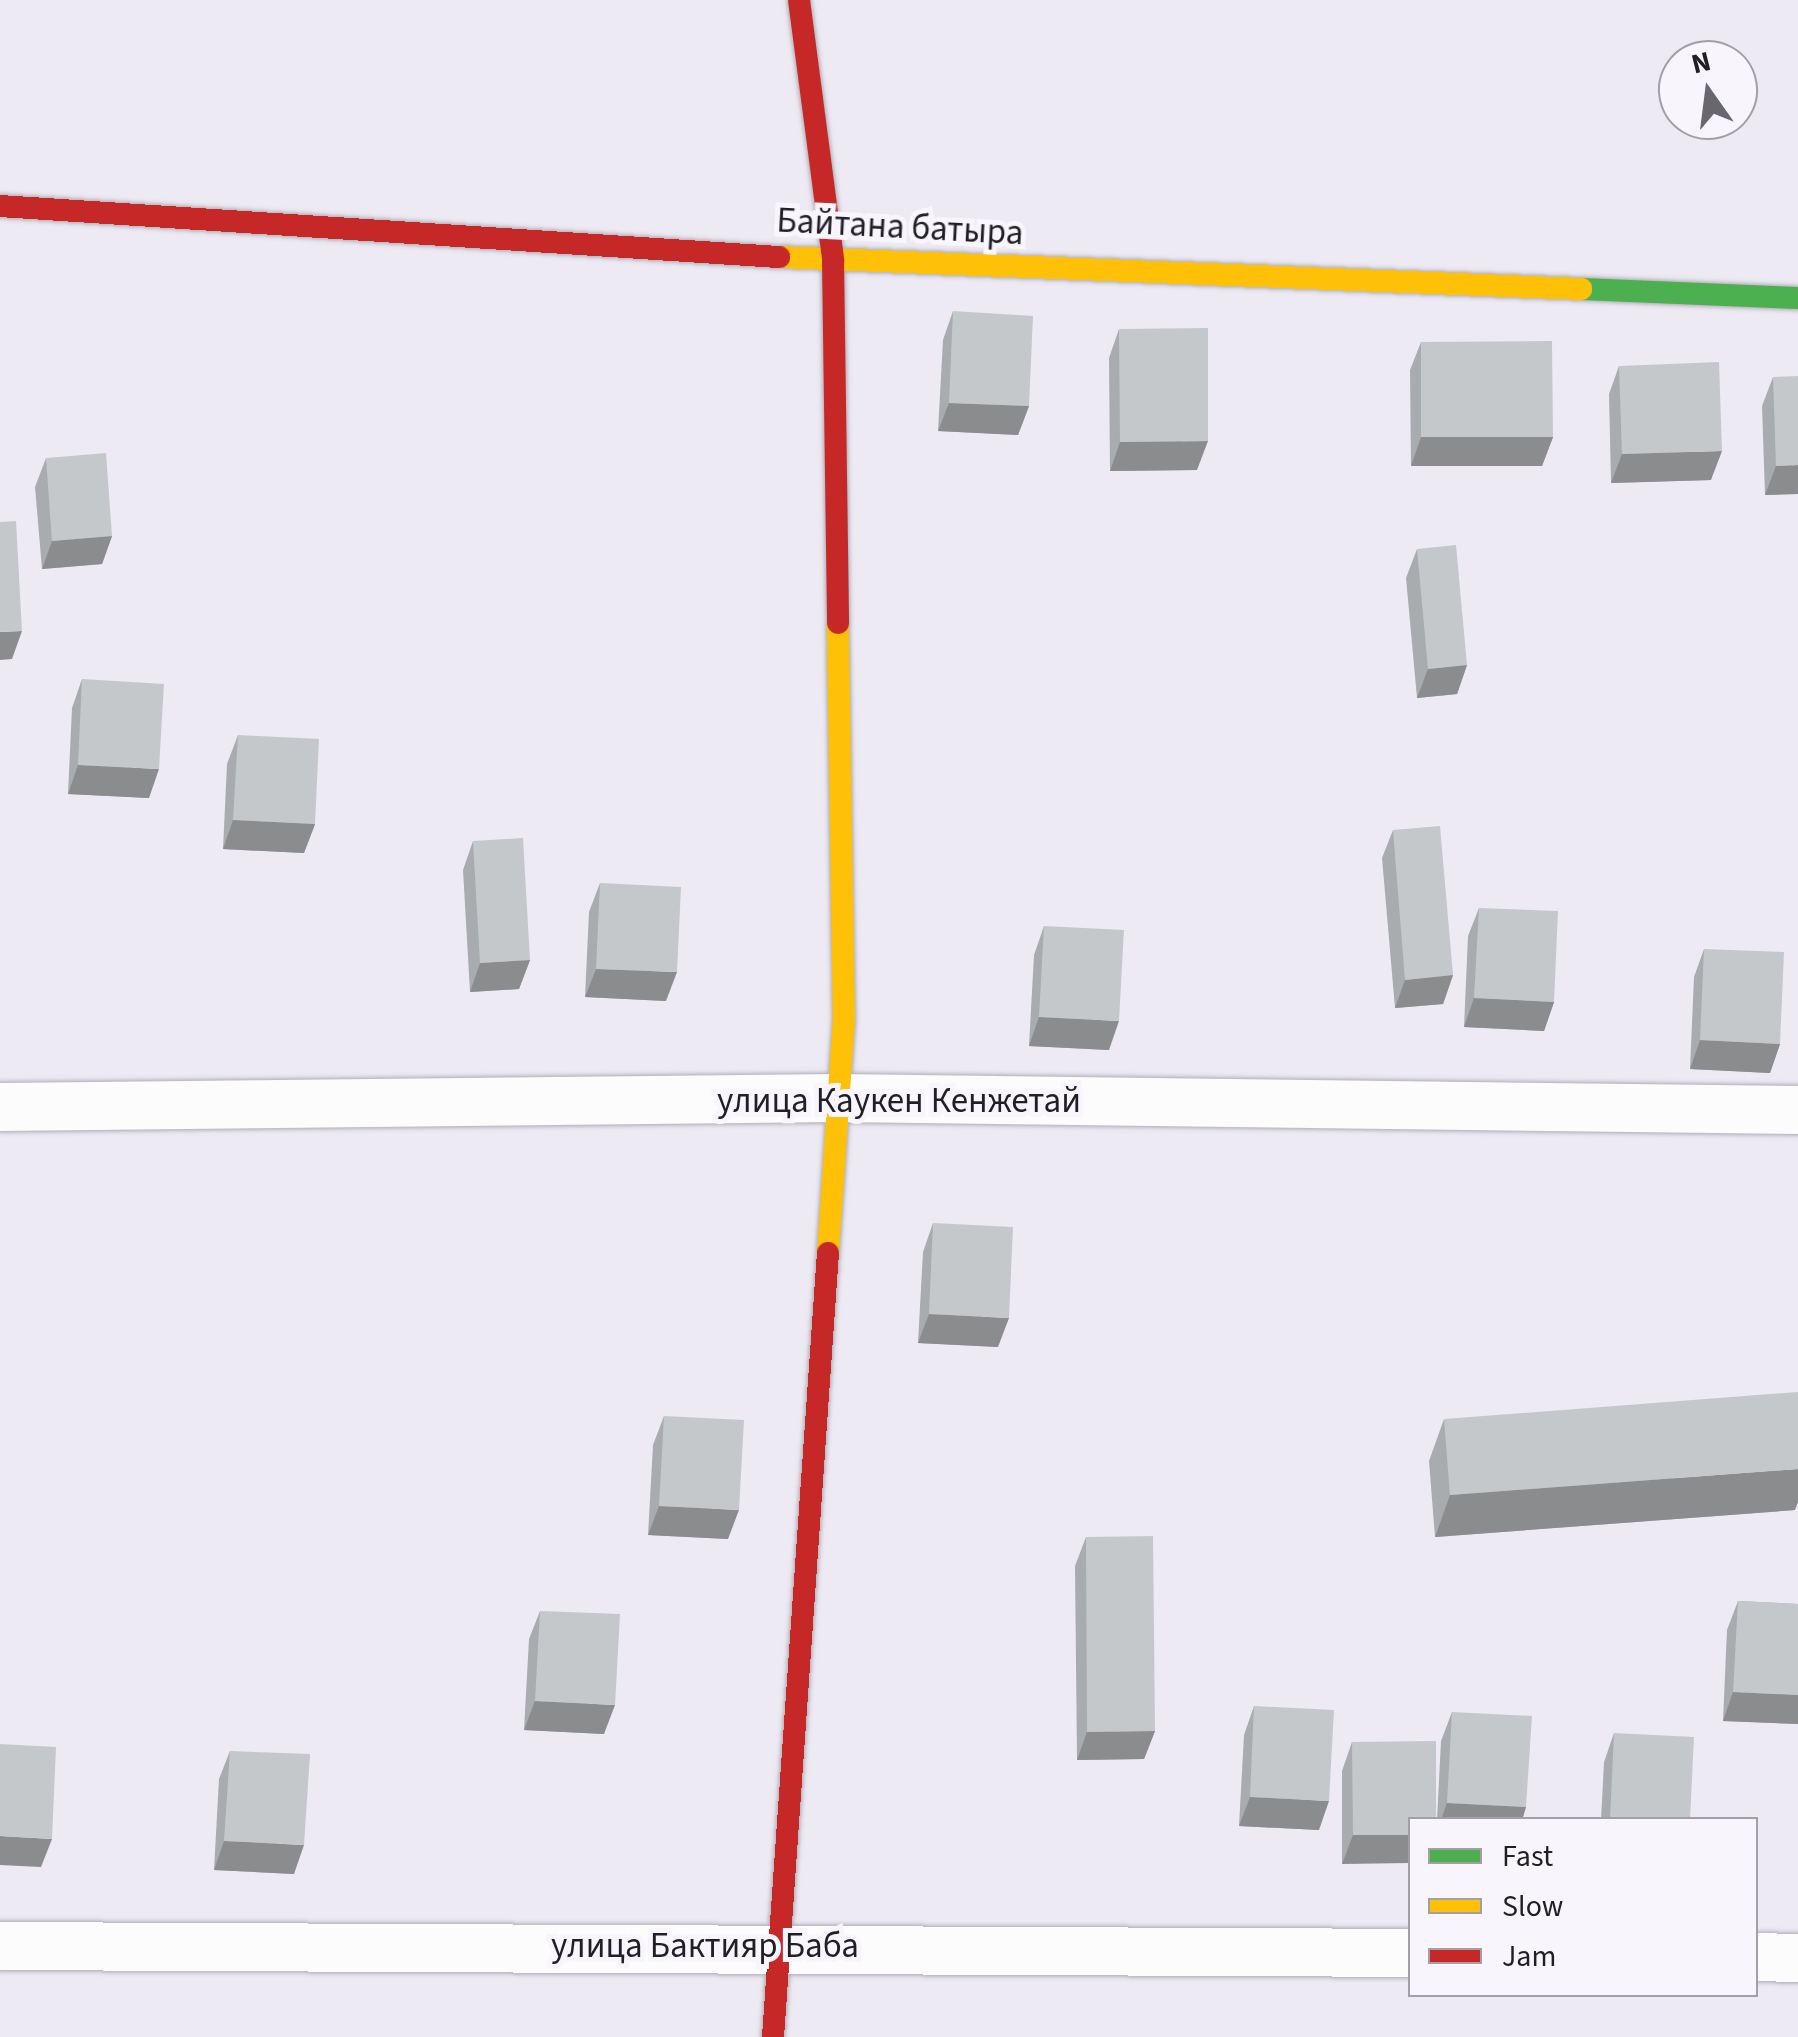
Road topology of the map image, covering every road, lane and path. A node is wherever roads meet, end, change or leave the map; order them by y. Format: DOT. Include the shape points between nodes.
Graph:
graph roads {
  1 [pos="799,0"];
  2 [pos="0,206"];
  3 [pos="834,260"];
  4 [pos="1798,298"];
  5 [pos="838,1098"];
  6 [pos="0,1106"];
  7 [pos="1798,1110"];
  8 [pos="0,1946"];
  9 [pos="779,1946"];
  10 [pos="1408,1953"];
  11 [pos="1758,1957"];
  12 [pos="1798,1958"];
  13 [pos="773,2037"];
  1 -- 3 [label="street"];
  2 -- 3 [label="street, Байтана батыра"];
  3 -- 4 [label="street, Байтана батыра"];
  3 -- 5 [label="street"];
  5 -- 6 [label="street, улица Каукен Кенжетай"];
  5 -- 7 [label="street, улица Каукен Кенжетай"];
  5 -- 9 [label="street"];
  8 -- 9 [label="street, улица Бактияр Баба"];
  9 -- 10 [label="street, улица Бактияр Баба"];
  9 -- 13 [label="street"];
  11 -- 12 [label="street"];
}
